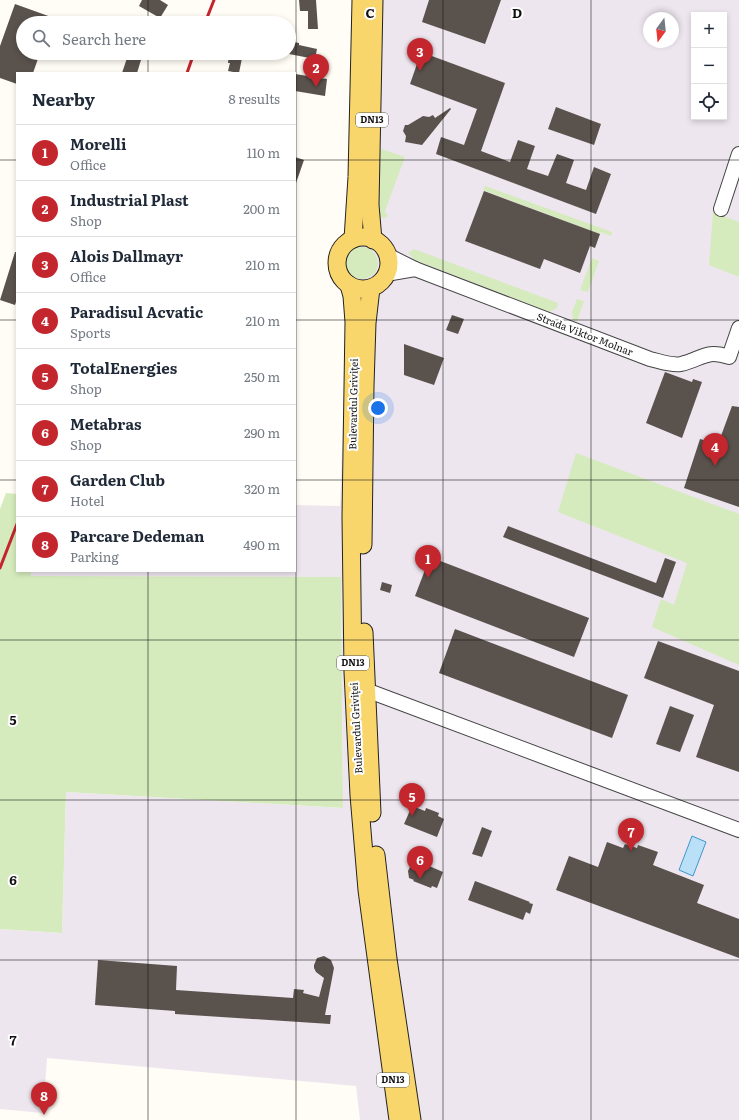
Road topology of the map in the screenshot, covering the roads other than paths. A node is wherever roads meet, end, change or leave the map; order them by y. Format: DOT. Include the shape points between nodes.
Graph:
graph roads {
  1 [pos="361,0"];
  2 [pos="374,0"];
  3 [pos="739,154"];
  4 [pos="721,209"];
  5 [pos="353,239"];
  6 [pos="373,240"];
  7 [pos="387,255"];
  8 [pos="415,269"];
  9 [pos="386,274"];
  10 [pos="349,285"];
  11 [pos="371,288"];
  12 [pos="739,328"];
  13 [pos="366,690"];
  14 [pos="739,830"];
  15 [pos="398,1120"];
  16 [pos="412,1120"];
  1 -- 5 [label="main road, DN13"];
  2 -- 6 [label="main road, DN13" via="370,205"];
  3 -- 4 [label="street"];
  5 -- 6 [label="main road" via="363,237"];
  5 -- 10 [label="main road, DN13" via="341,249 337,259 338,271 344,282"];
  6 -- 7 [label="main road" via="383,247"];
  7 -- 8 [label="street, Strada Viktor Molnar"];
  7 -- 9 [label="main road"];
  8 -- 9 [label="street"];
  8 -- 12 [label="street, Strada Viktor Molnar" via="650,360 666,363 680,364 718,353 729,356"];
  9 -- 11 [label="main road"];
  10 -- 11 [label="main road" via="362,289"];
  10 -- 15 [label="main road, Bulevardul Griviței / DN13" via="354,322 351,517 353,672 359,795 370,914"];
  11 -- 13 [label="main road, Bulevardul Griviței" via="367,323 363,516"];
  13 -- 14 [label="street"];
  13 -- 16 [label="main road, Bulevardul Griviței" via="378,878"];
}
